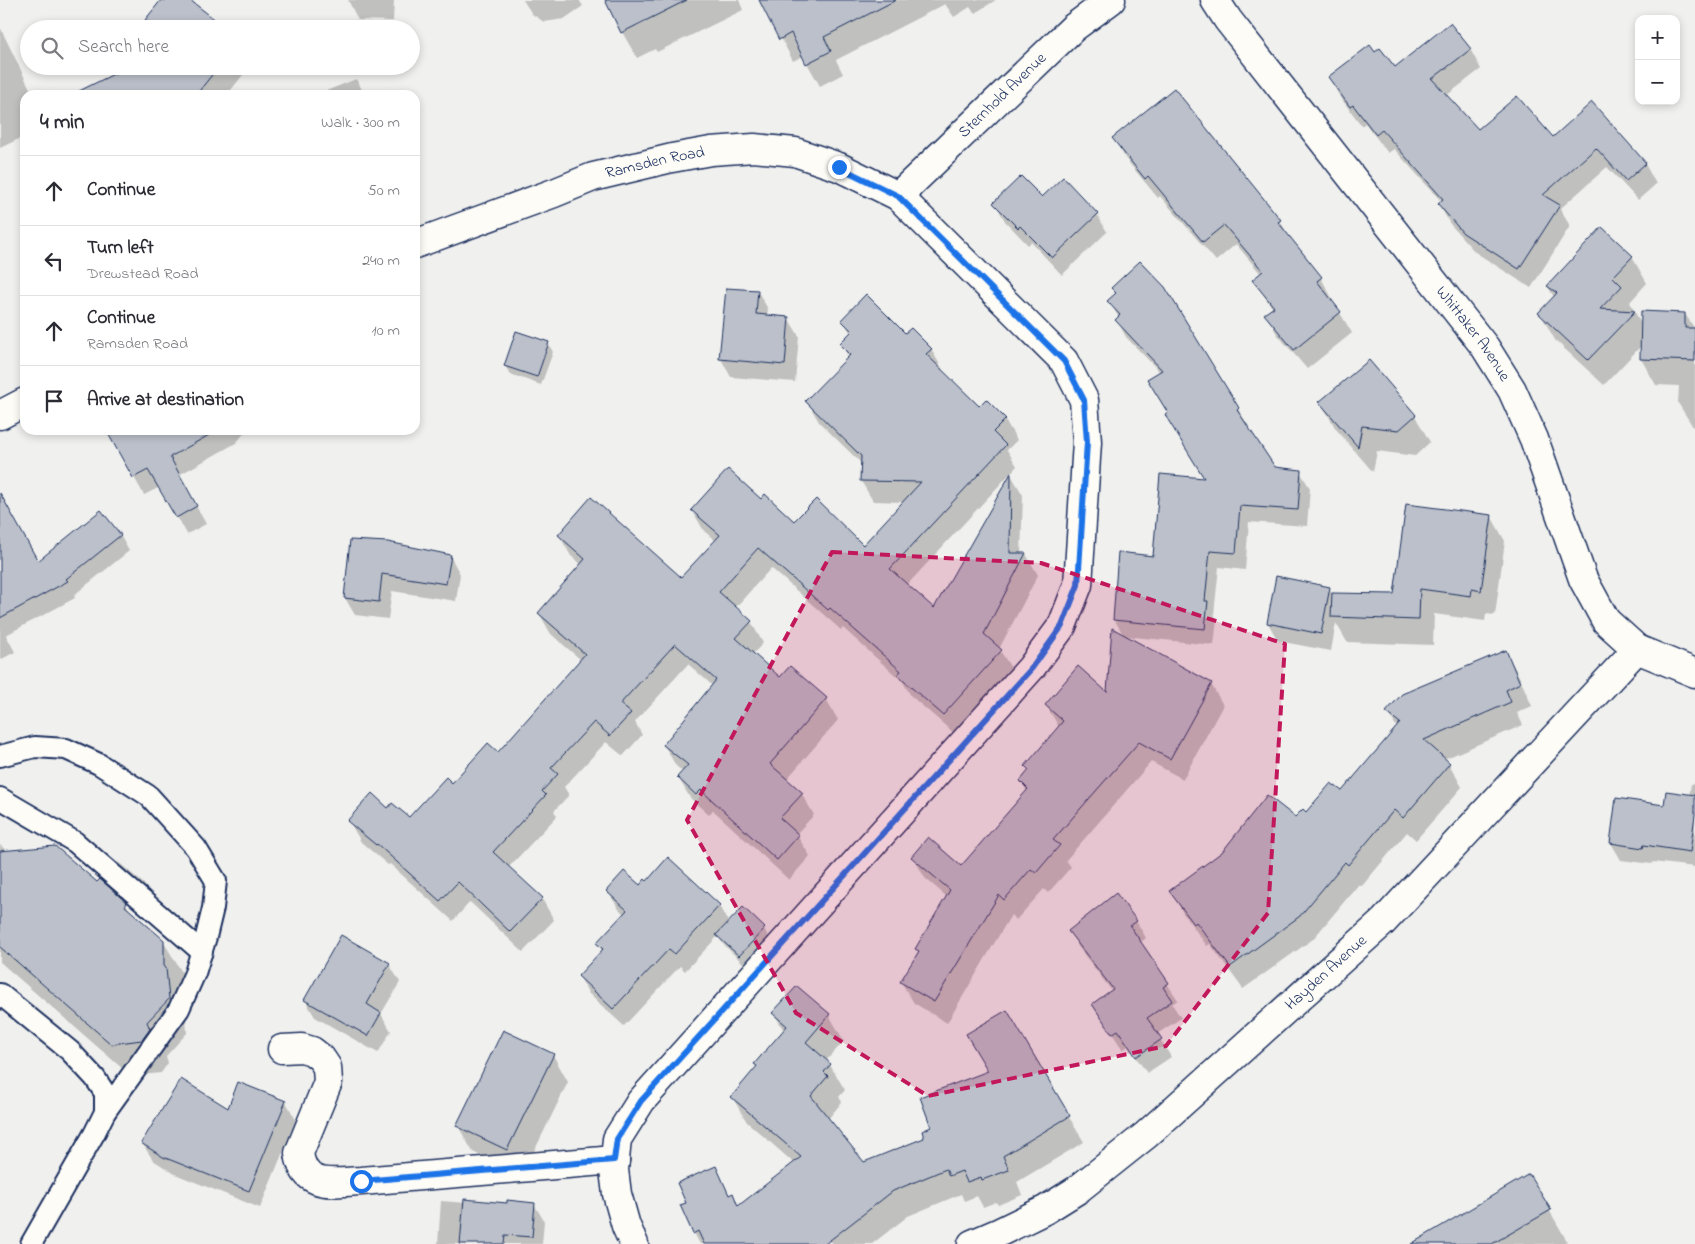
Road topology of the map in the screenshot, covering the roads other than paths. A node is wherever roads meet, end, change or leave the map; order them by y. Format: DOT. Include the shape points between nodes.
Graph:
graph roads {
  1 [pos="1111,0"];
  2 [pos="1215,0"];
  3 [pos="898,196"];
  4 [pos="420,242"];
  5 [pos="20,405"];
  6 [pos="0,415"];
  7 [pos="1637,649"];
  8 [pos="1695,673"];
  9 [pos="0,756"];
  10 [pos="0,798"];
  11 [pos="202,952"];
  12 [pos="0,994"];
  13 [pos="282,1049"];
  14 [pos="105,1112"];
  15 [pos="614,1160"];
  16 [pos="31,1244"];
  17 [pos="633,1244"];
  18 [pos="972,1244"];
  1 -- 3 [label="street, Sternhold Avenue" via="1073,28"];
  2 -- 7 [label="street, Whittaker Avenue" via="1485,347 1512,390 1534,439 1583,579 1606,621"];
  3 -- 4 [label="street, Ramsden Road" via="839,167 795,152 754,148 711,151 593,177"];
  3 -- 15 [label="street, Ramsden Road" via="1064,361 1084,400 1087,442 1078,585 1062,626 1032,668 641,1101 617,1139"];
  5 -- 6 [label="street"];
  7 -- 8 [label="street, Whittaker Avenue"];
  7 -- 18 [label="street, Hayden Avenue" via="1383,922 1153,1129 1077,1190 1045,1210"];
  9 -- 11 [label="lane" via="35,747 66,749 99,764 149,796 196,848 216,881"];
  10 -- 11 [label="lane" via="75,842"];
  11 -- 14 [label="lane" via="179,1009"];
  12 -- 14 [label="lane" via="70,1051 95,1078 105,1094"];
  13 -- 15 [label="street" via="312,1051 327,1068 328,1082 299,1153 301,1164 313,1179 325,1183 361,1181"];
  14 -- 16 [label="lane"];
  15 -- 17 [label="street, Ramsden Road" via="616,1194"];
}
